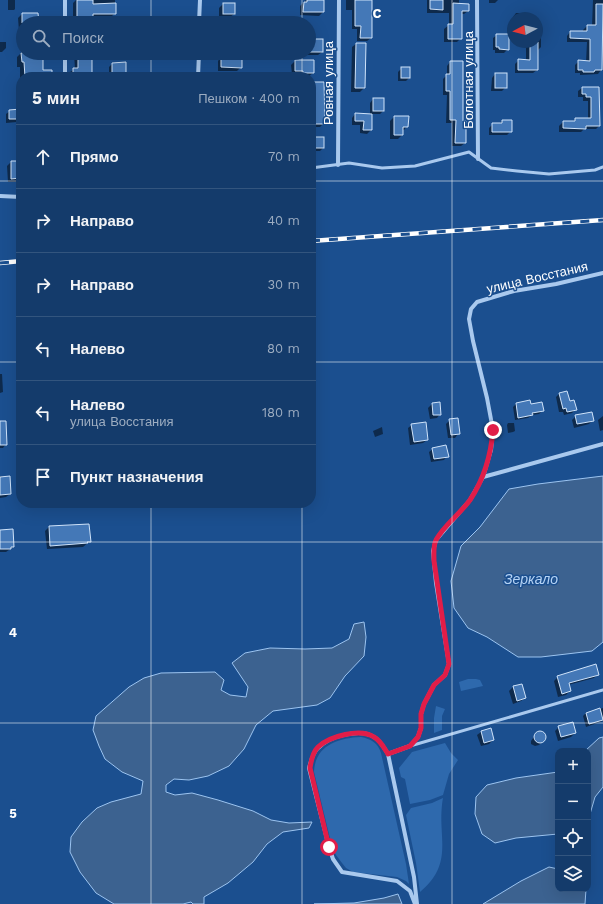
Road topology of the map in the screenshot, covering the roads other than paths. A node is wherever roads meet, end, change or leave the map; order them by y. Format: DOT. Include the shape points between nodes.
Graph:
graph roads {
  1 [pos="64,0"];
  2 [pos="200,0"];
  3 [pos="339,0"];
  4 [pos="477,0"];
  5 [pos="65,16"];
  6 [pos="200,16"];
  7 [pos="65,60"];
  8 [pos="199,60"];
  9 [pos="65,72"];
  10 [pos="198,72"];
  11 [pos="478,159"];
  12 [pos="338,165"];
  13 [pos="316,167"];
  14 [pos="603,167"];
  15 [pos="0,196"];
  16 [pos="16,197"];
  17 [pos="603,273"];
  18 [pos="603,444"];
  19 [pos="483,477"];
  20 [pos="603,690"];
  21 [pos="410,746"];
  22 [pos="388,754"];
  23 [pos="416,904"];
  1 -- 5 [label="street"];
  2 -- 6 [label="street"];
  3 -- 12 [label="street, Ровная улица"];
  4 -- 11 [label="street, Болотная улица"];
  7 -- 9 [label="street"];
  8 -- 10 [label="street"];
  11 -- 12 [label="lane" via="469,152 415,166 382,168 349,163"];
  11 -- 14 [label="lane" via="491,168 549,174 590,171"];
  12 -- 13 [label="lane"];
  15 -- 16 [label="street"];
  17 -- 19 [label="street, улица Восстания" via="514,291 478,302 471,309 469,319 473,341 493,430 491,450"];
  18 -- 19 [label="street"];
  19 -- 21 [label="street, улица Восстания" via="470,500 436,540 433,550 449,664 445,675 434,685 424,704 421,728 418,737"];
  20 -- 21 [label="lane"];
  21 -- 22 [label="street"];
  22 -- 23 [label="street" via="412,869"];
  22 -- 23 [label="street" via="374,737 357,732 333,738 317,748 310,768 329,847 342,872 397,881 410,891"];
}
